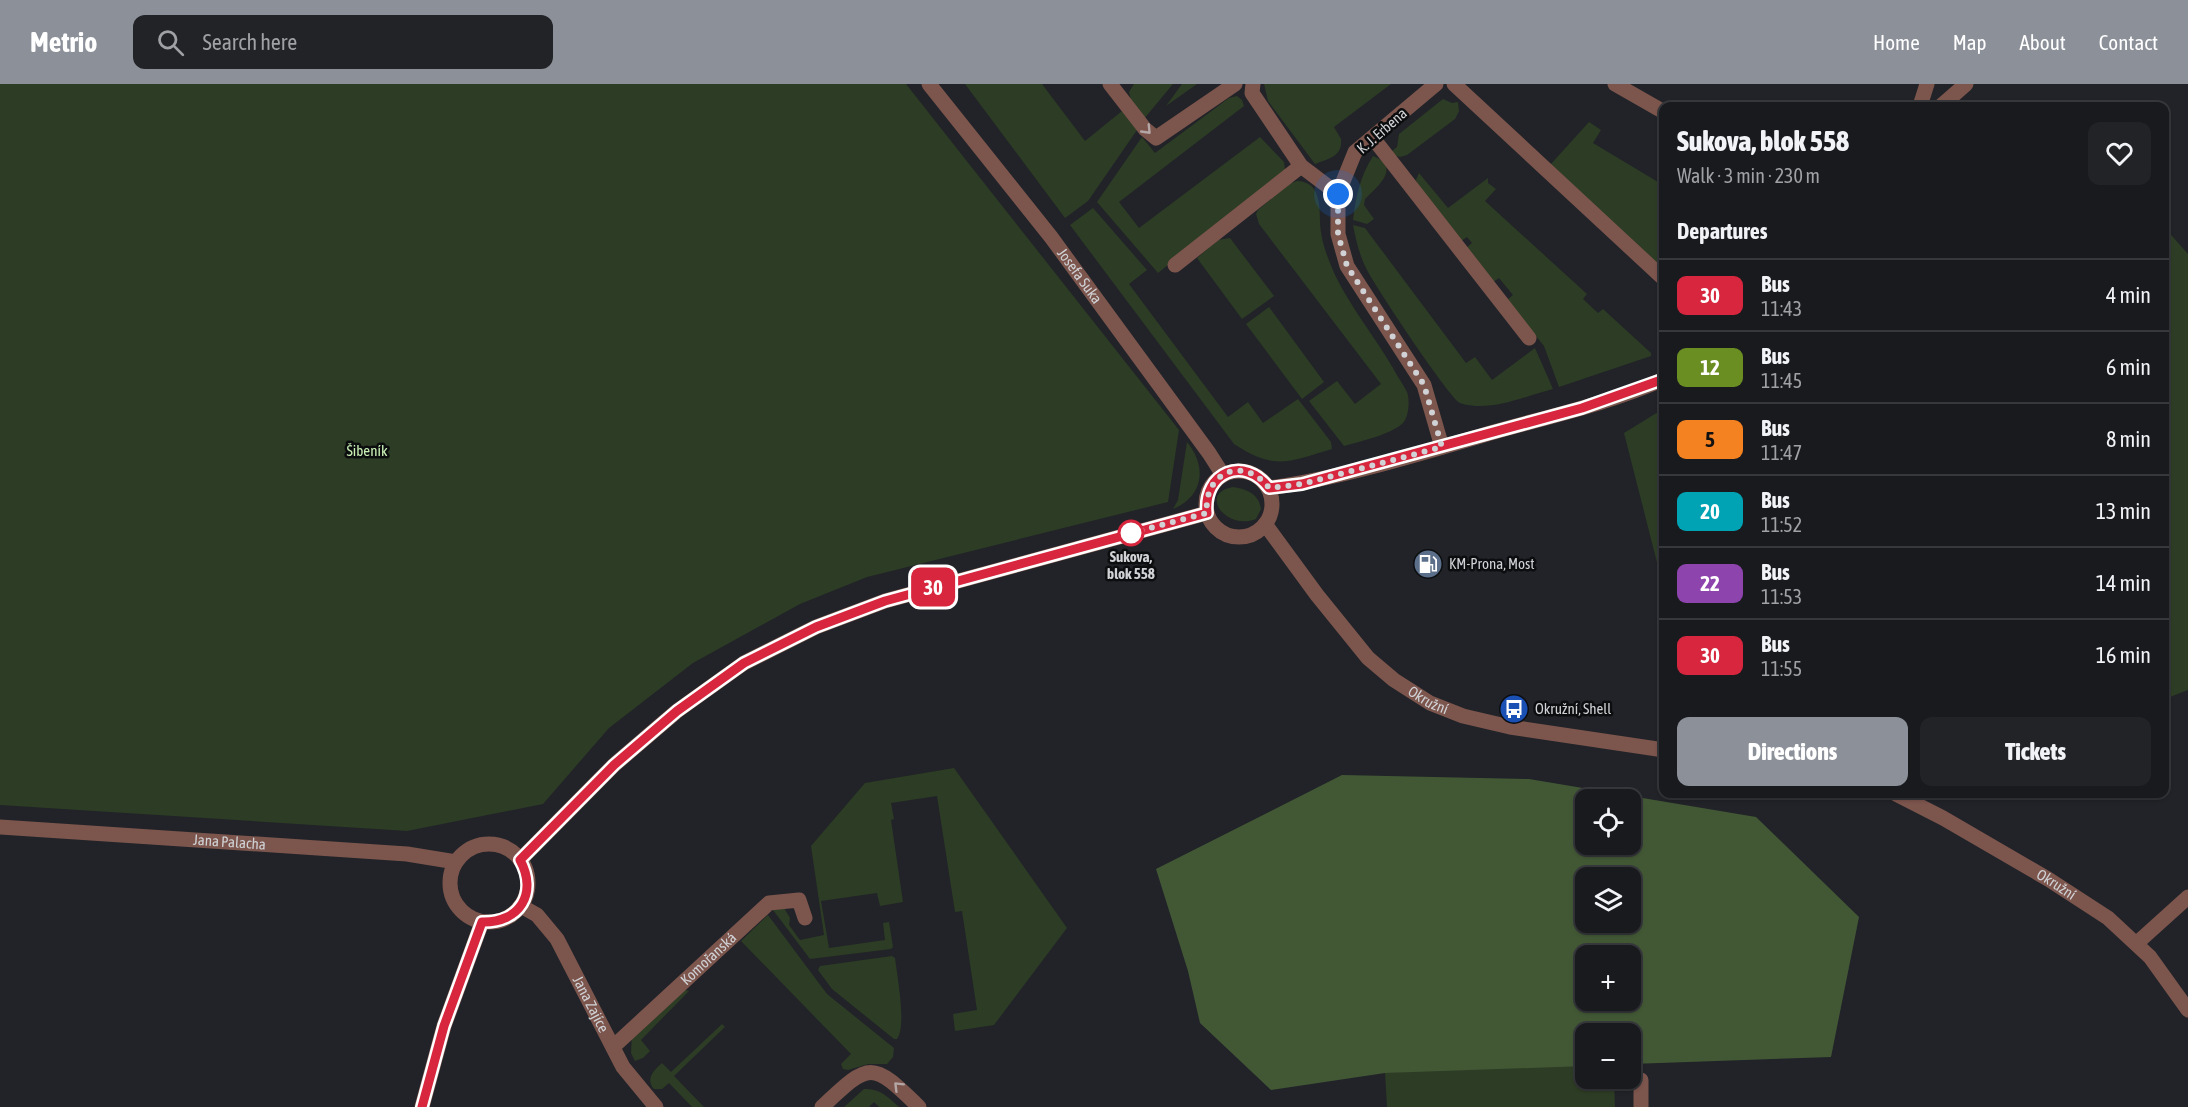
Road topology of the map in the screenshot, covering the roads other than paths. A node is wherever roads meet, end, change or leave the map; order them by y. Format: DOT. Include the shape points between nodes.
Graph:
graph roads {
  1 [pos="929,84"];
  2 [pos="1110,84"];
  3 [pos="1235,84"];
  4 [pos="1253,84"];
  5 [pos="1436,84"];
  6 [pos="1454,84"];
  7 [pos="1615,84"];
  8 [pos="1927,84"];
  9 [pos="1966,84"];
  10 [pos="1921,102"];
  11 [pos="1946,102"];
  12 [pos="1659,109"];
  13 [pos="1373,138"];
  14 [pos="1300,166"];
  15 [pos="1338,194"];
  16 [pos="1175,266"];
  17 [pos="1659,274"];
  18 [pos="1529,338"];
  19 [pos="1659,381"];
  20 [pos="1442,447"];
  21 [pos="1222,475"];
  22 [pos="1269,488"];
  23 [pos="1207,513"];
  24 [pos="1265,525"];
  25 [pos="1659,749"];
  26 [pos="1904,798"];
  27 [pos="0,827"];
  28 [pos="520,860"];
  29 [pos="456,862"];
  30 [pos="2188,897"];
  31 [pos="521,906"];
  32 [pos="805,918"];
  33 [pos="482,922"];
  34 [pos="2137,943"];
  35 [pos="2188,1010"];
  36 [pos="613,1047"];
  37 [pos="1641,1089"];
  38 [pos="422,1107"];
  39 [pos="656,1107"];
  40 [pos="822,1107"];
  41 [pos="919,1107"];
  42 [pos="1641,1107"];
  1 -- 21 [label="street, Josefa Suka" via="1052,237"];
  2 -- 3 [label="street, one-way" via="1156,138"];
  4 -- 14 [label="street" via="1252,93"];
  5 -- 13 [label="street, K. J. Erbena"];
  6 -- 17 [label="street"];
  7 -- 12 [label="street"];
  8 -- 10 [label="street"];
  9 -- 11 [label="street"];
  13 -- 15 [label="street, K. J. Erbena" via="1355,152"];
  13 -- 18 [label="street"];
  14 -- 15 [label="street"];
  14 -- 16 [label="street"];
  15 -- 20 [label="street, K. J. Erbena" via="1338,234 1347,266 1424,385"];
  19 -- 20 [label="street" via="1582,408"];
  20 -- 22 [label="street" via="1302,484"];
  21 -- 22 [label="street" via="1233,471 1254,474"];
  21 -- 23 [label="street" via="1208,491"];
  22 -- 24 [label="street" via="1272,510"];
  23 -- 24 [label="street" via="1218,529 1236,537 1256,532"];
  23 -- 28 [label="street" via="885,601 816,627 744,663 677,711 614,765"];
  24 -- 25 [label="street, Okružní" via="1368,658 1430,703 1510,727"];
  26 -- 34 [label="street, Okružní" via="2069,891"];
  27 -- 29 [label="street, Jana Palacha" via="407,854"];
  28 -- 29 [label="street" via="505,848 487,844 464,853"];
  28 -- 31 [label="street" via="528,882"];
  29 -- 33 [label="street" via="450,886 453,899 470,918"];
  30 -- 34 [label="street"];
  31 -- 33 [label="street" via="504,920"];
  31 -- 36 [label="street, Jana Zajíce" via="537,915 557,939"];
  32 -- 36 [label="street, Komořanská" via="799,900 769,903"];
  33 -- 38 [label="street" via="444,1026"];
  34 -- 35 [label="street, Okružní"];
  36 -- 39 [label="street, Jana Zajíce" via="623,1067"];
  37 -- 42 [label="street"];
  41 -- 40 [label="street, one-way" via="891,1079 874,1071 855,1076"];
}
